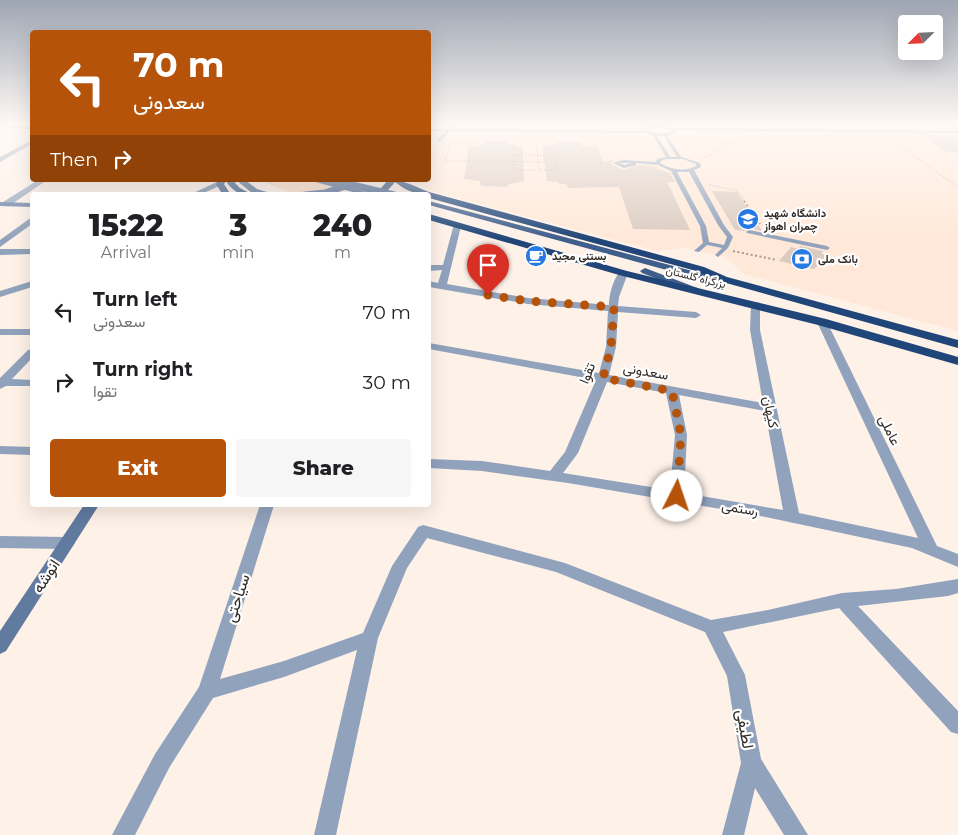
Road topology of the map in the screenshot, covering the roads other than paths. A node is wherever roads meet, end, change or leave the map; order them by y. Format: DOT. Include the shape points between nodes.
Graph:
graph roads {
  1 [pos="698,163"];
  2 [pos="634,164"];
  3 [pos="658,164"];
  4 [pos="673,170"];
  5 [pos="691,170"];
  6 [pos="40,182"];
  7 [pos="218,182"];
  8 [pos="232,182"];
  9 [pos="243,182"];
  10 [pos="320,182"];
  11 [pos="340,182"];
  12 [pos="352,182"];
  13 [pos="391,182"];
  14 [pos="401,182"];
  15 [pos="703,185"];
  16 [pos="682,187"];
  17 [pos="199,192"];
  18 [pos="242,192"];
  19 [pos="260,192"];
  20 [pos="322,192"];
  21 [pos="362,192"];
  22 [pos="380,192"];
  23 [pos="382,192"];
  24 [pos="420,192"];
  25 [pos="431,196"];
  26 [pos="3,204"];
  27 [pos="30,205"];
  28 [pos="431,205"];
  29 [pos="693,207"];
  30 [pos="711,207"];
  31 [pos="431,210"];
  32 [pos="431,215"];
  33 [pos="464,219"];
  34 [pos="30,222"];
  35 [pos="749,232"];
  36 [pos="706,243"];
  37 [pos="0,244"];
  38 [pos="827,248"];
  39 [pos="729,249"];
  40 [pos="697,251"];
  41 [pos="0,252"];
  42 [pos="30,252"];
  43 [pos="719,254"];
  44 [pos="447,267"];
  45 [pos="431,268"];
  46 [pos="623,273"];
  47 [pos="723,279"];
  48 [pos="431,284"];
  49 [pos="30,285"];
  50 [pos="442,287"];
  51 [pos="696,290"];
  52 [pos="0,294"];
  53 [pos="756,305"];
  54 [pos="614,307"];
  55 [pos="696,315"];
  56 [pos="822,322"];
  57 [pos="0,332"];
  58 [pos="30,332"];
  59 [pos="958,344"];
  60 [pos="431,346"];
  61 [pos="30,354"];
  62 [pos="958,361"];
  63 [pos="603,378"];
  64 [pos="30,382"];
  65 [pos="1,383"];
  66 [pos="672,391"];
  67 [pos="770,408"];
  68 [pos="0,450"];
  69 [pos="30,451"];
  70 [pos="431,464"];
  71 [pos="553,476"];
  72 [pos="677,496"];
  73 [pos="91,507"];
  74 [pos="266,507"];
  75 [pos="792,517"];
  76 [pos="0,542"];
  77 [pos="67,543"];
  78 [pos="931,550"];
  79 [pos="958,561"];
  80 [pos="958,586"];
  81 [pos="842,600"];
  82 [pos="711,626"];
  83 [pos="369,638"];
  84 [pos="0,646"];
  85 [pos="207,692"];
  86 [pos="958,725"];
  87 [pos="751,762"];
  88 [pos="123,835"];
  89 [pos="325,835"];
  90 [pos="733,835"];
  91 [pos="797,835"];
  1 -- 5 [label="lane" via="699,166"];
  2 -- 3 [label="lane"];
  3 -- 4 [label="lane"];
  4 -- 5 [label="lane"];
  4 -- 16 [label="lane"];
  5 -- 15 [label="lane"];
  6 -- 26 [label="street"];
  7 -- 17 [label="street"];
  8 -- 18 [label="highway"];
  9 -- 19 [label="main road"];
  10 -- 21 [label="main road, bridge"];
  11 -- 23 [label="main road, bridge"];
  12 -- 20 [label="main road, bridge"];
  13 -- 22 [label="highway"];
  14 -- 24 [label="highway, بزرگراه گلستان"];
  15 -- 16 [label="lane"];
  15 -- 30 [label="lane"];
  16 -- 29 [label="lane"];
  25 -- 47 [label="highway, بزرگراه گلستان" via="700,268"];
  26 -- 27 [label="street"];
  28 -- 33 [label="main road"];
  29 -- 30 [label="lane"];
  29 -- 36 [label="lane" via="704,226"];
  30 -- 39 [label="lane" via="730,237"];
  31 -- 33 [label="main road"];
  32 -- 33 [label="highway, بزرگراه گلستان"];
  33 -- 44 [label="street"];
  33 -- 46 [label="highway, بزرگراه گلستان"];
  33 -- 47 [label="main road"];
  33 -- 51 [label="main road" via="656,274"];
  34 -- 37 [label="street"];
  35 -- 38 [label="lane"];
  36 -- 39 [label="lane"];
  36 -- 40 [label="lane"];
  39 -- 43 [label="lane"];
  41 -- 42 [label="street"];
  44 -- 45 [label="street"];
  44 -- 50 [label="street"];
  46 -- 51 [label="highway, بزرگراه گلستان"];
  46 -- 54 [label="street, تقوا" via="614,297"];
  47 -- 59 [label="highway, بزرگراه گلستان"];
  48 -- 50 [label="street"];
  49 -- 52 [label="street"];
  50 -- 54 [label="street" via="528,301"];
  51 -- 53 [label="highway, بزرگراه گلستان"];
  53 -- 56 [label="highway, بزرگراه گلستان"];
  53 -- 67 [label="street, کیهان" via="755,330"];
  54 -- 55 [label="street"];
  54 -- 63 [label="street, تقوا" via="611,347"];
  56 -- 62 [label="highway, بزرگراه گلستان"];
  56 -- 78 [label="street, عاملی"];
  57 -- 58 [label="street"];
  60 -- 63 [label="street, سعدونی"];
  61 -- 65 [label="street"];
  63 -- 66 [label="street, سعدونی"];
  63 -- 71 [label="street, تقوا" via="571,453"];
  64 -- 65 [label="street"];
  66 -- 67 [label="street, سعدونی"];
  66 -- 72 [label="street" via="681,435"];
  67 -- 75 [label="street, کیهان"];
  68 -- 69 [label="street"];
  70 -- 71 [label="street, رستمی" via="482,466"];
  71 -- 72 [label="street, رستمی"];
  72 -- 75 [label="street, رستمی"];
  73 -- 77 [label="street, انوشه"];
  74 -- 85 [label="street, سیاحتی"];
  75 -- 78 [label="street, رستمی" via="915,543"];
  76 -- 77 [label="street"];
  77 -- 84 [label="street, انوشه"];
  78 -- 79 [label="street, رستمی"];
  80 -- 81 [label="street"];
  81 -- 82 [label="street"];
  81 -- 86 [label="street"];
  82 -- 83 [label="street" via="559,567 424,531 400,566"];
  82 -- 87 [label="street, لطیفی" via="736,675"];
  83 -- 85 [label="street" via="284,669"];
  83 -- 89 [label="street"];
  85 -- 88 [label="street, سیاحتی" via="162,761"];
  87 -- 90 [label="street, لطیفی"];
  87 -- 91 [label="street"];
}
